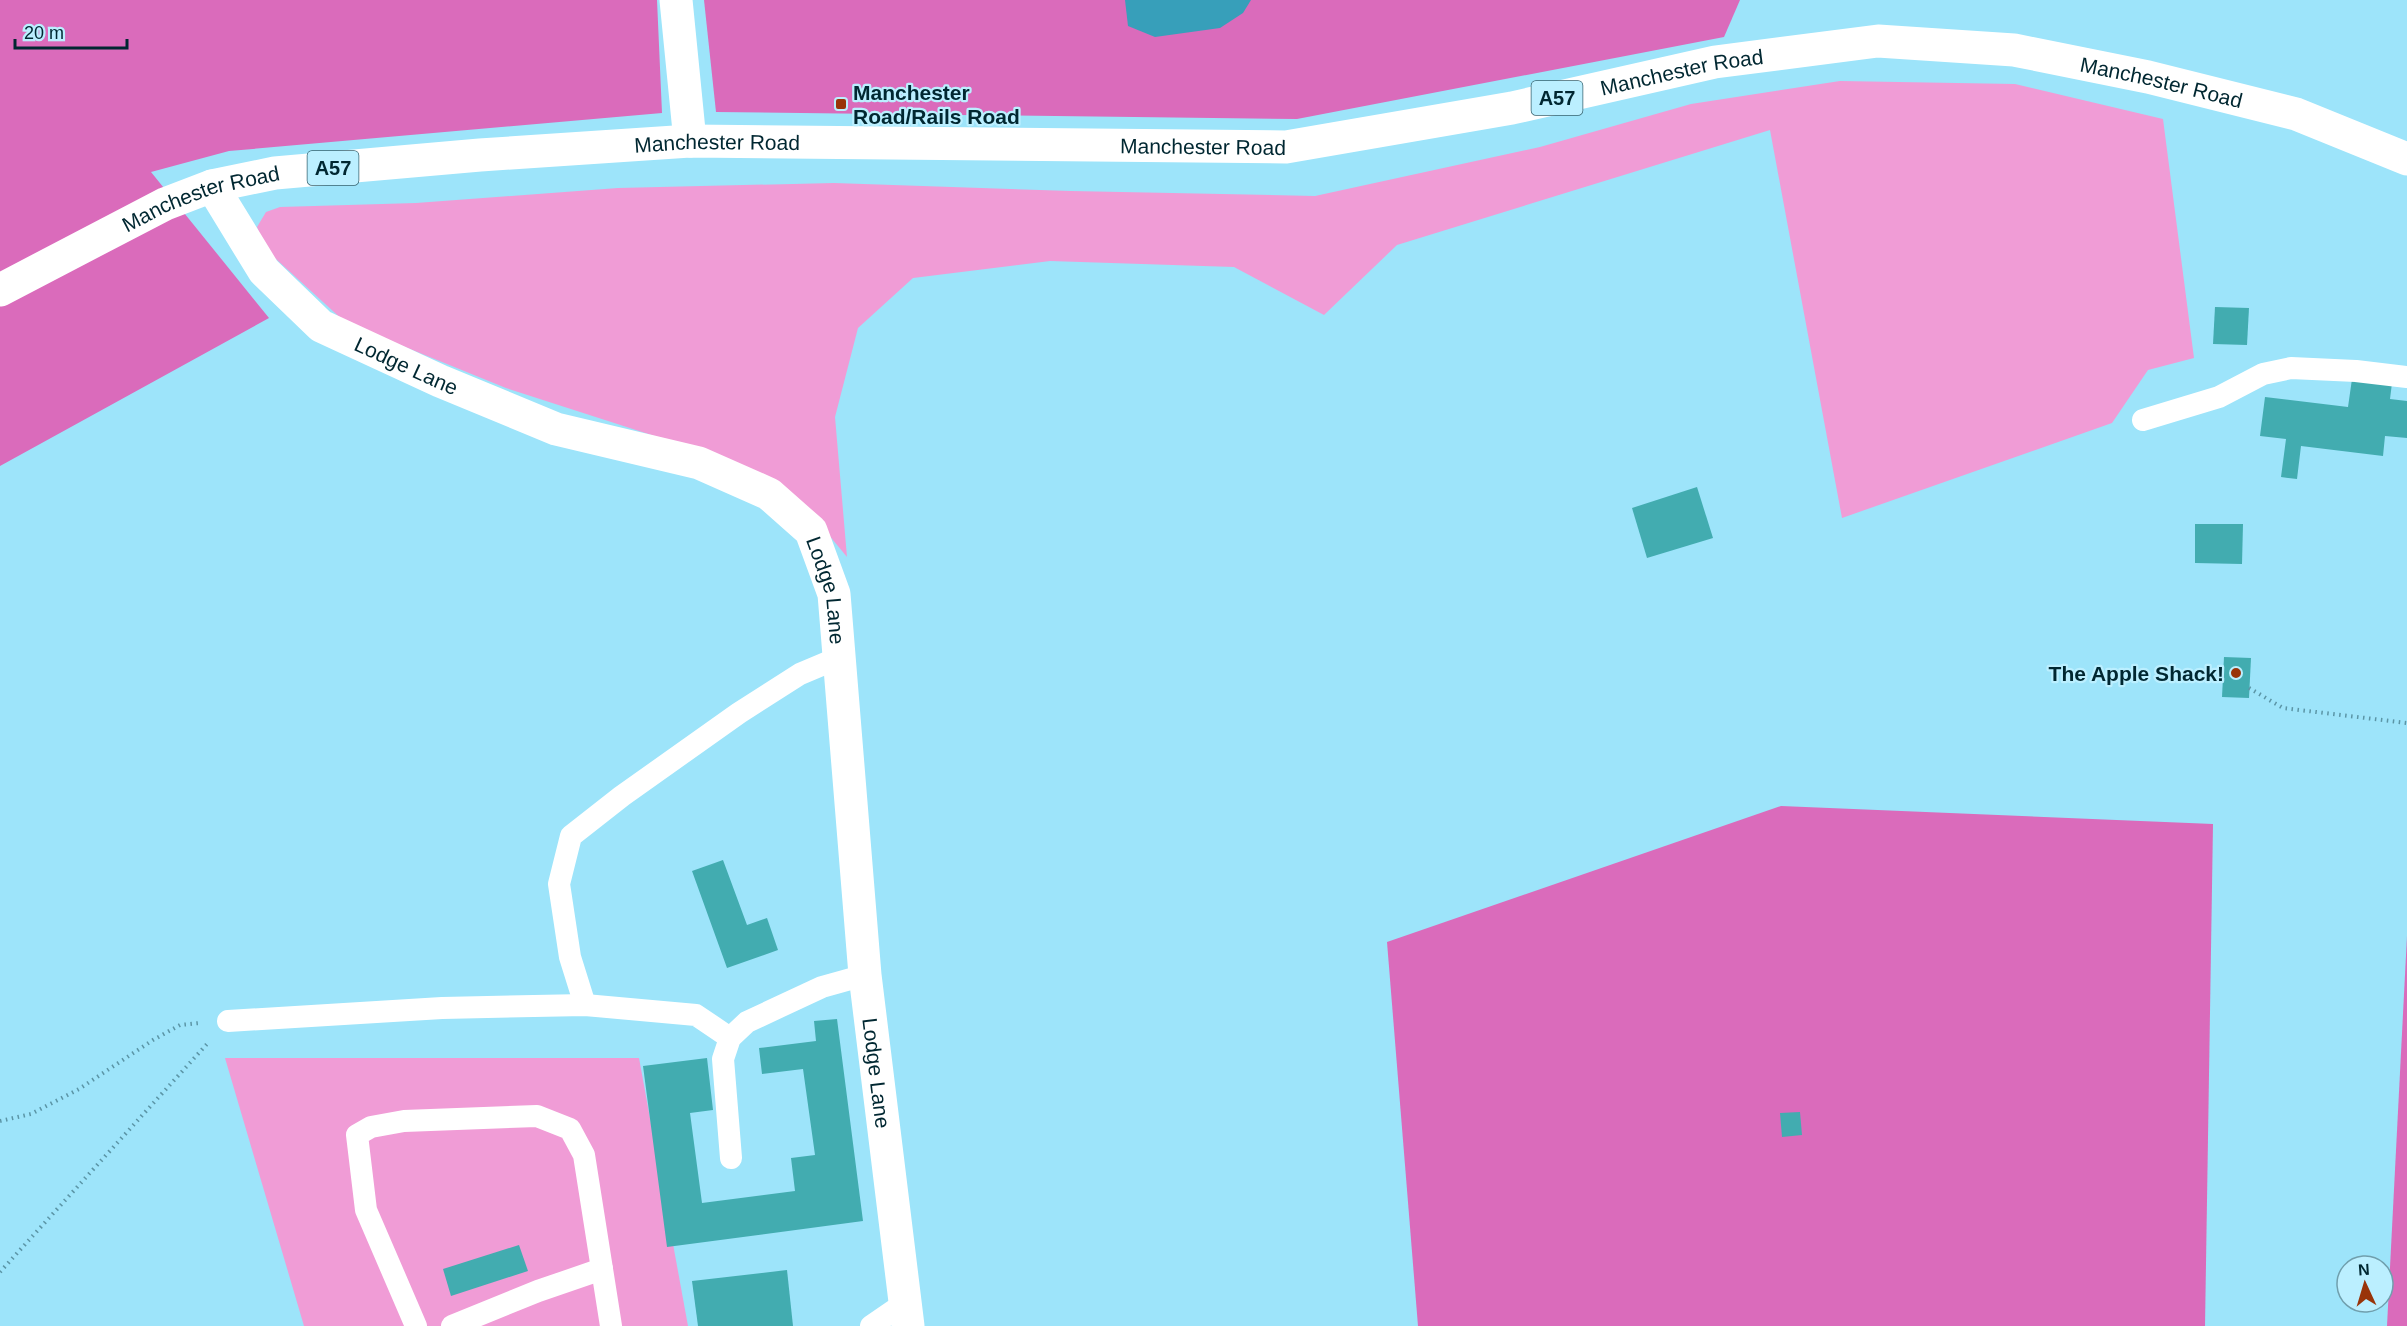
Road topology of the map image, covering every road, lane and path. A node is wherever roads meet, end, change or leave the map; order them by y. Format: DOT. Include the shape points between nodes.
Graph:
graph roads {
  1 [pos="676,0"];
  2 [pos="690,141"];
  3 [pos="2407,159"];
  4 [pos="212,186"];
  5 [pos="0,290"];
  6 [pos="2407,377"];
  7 [pos="2143,420"];
  8 [pos="838,658"];
  9 [pos="2249,688"];
  10 [pos="2407,723"];
  11 [pos="865,975"];
  12 [pos="585,1005"];
  13 [pos="228,1022"];
  14 [pos="730,1038"];
  15 [pos="0,1121"];
  16 [pos="731,1158"];
  17 [pos="602,1269"];
  18 [pos="0,1272"];
  19 [pos="907,1314"];
  20 [pos="416,1326"];
  21 [pos="452,1326"];
  22 [pos="611,1326"];
  23 [pos="871,1326"];
  1 -- 2 [label="main road"];
  2 -- 3 [label="main road, Manchester Road / A57" via="1286,147 1512,108 1715,62 1878,41 2014,50 2148,78 2296,114"];
  2 -- 4 [label="main road, Manchester Road / A57" via="275,172"];
  4 -- 5 [label="main road, Manchester Road / A57" via="165,204"];
  4 -- 8 [label="main road, Lodge Lane" via="264,271 321,326 556,429 699,463 769,494 811,531 834,594"];
  6 -- 7 [label="lane" via="2291,368 2263,374 2219,397"];
  8 -- 11 [label="main road, Lodge Lane"];
  8 -- 12 [label="lane" via="800,674 739,713 571,836 559,884 570,957"];
  9 -- 10 [label="path" via="2283,708"];
  11 -- 14 [label="lane" via="822,987 747,1022"];
  11 -- 19 [label="main road, Lodge Lane"];
  12 -- 13 [label="lane" via="442,1008"];
  12 -- 14 [label="lane" via="696,1015"];
  13 -- 15 [label="path" via="180,1025 79,1089 31,1114"];
  13 -- 18 [label="path"];
  14 -- 16 [label="lane" via="723,1059"];
  17 -- 20 [label="lane" via="584,1155 570,1129 537,1116 404,1121 371,1127 357,1135 366,1210"];
  17 -- 21 [label="lane"];
  17 -- 22 [label="lane"];
  19 -- 23 [label="lane"];
}
